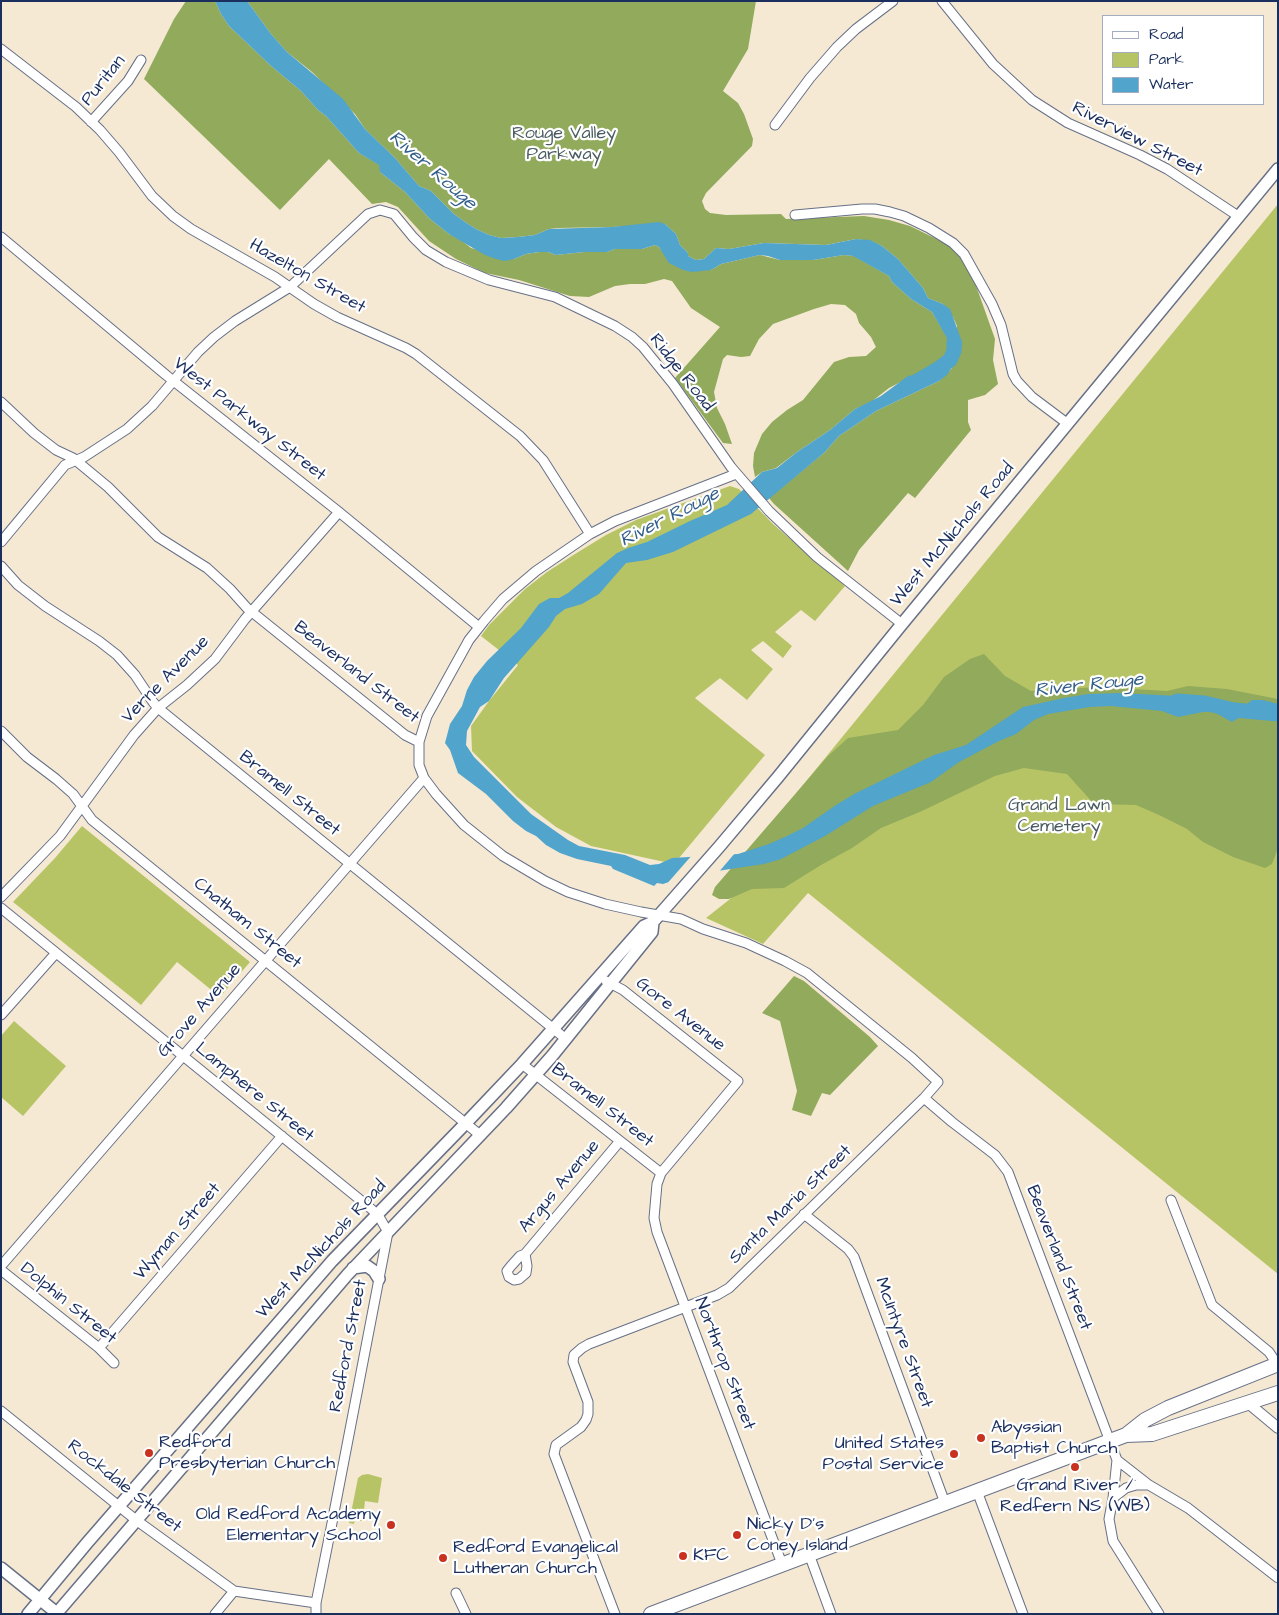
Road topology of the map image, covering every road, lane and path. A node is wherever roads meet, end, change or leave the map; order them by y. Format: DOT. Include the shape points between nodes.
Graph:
graph roads {
  1 [pos="894,1"];
  2 [pos="942,1"];
  3 [pos="1,49"];
  4 [pos="141,60"];
  5 [pos="91,122"];
  6 [pos="775,125"];
  7 [pos="1278,169"];
  8 [pos="795,215"];
  9 [pos="1238,216"];
  10 [pos="1,237"];
  11 [pos="290,287"];
  12 [pos="174,381"];
  13 [pos="1,402"];
  14 [pos="1068,424"];
  15 [pos="76,460"];
  16 [pos="738,477"];
  17 [pos="339,512"];
  18 [pos="590,534"];
  19 [pos="1,542"];
  20 [pos="1,566"];
  21 [pos="252,612"];
  22 [pos="902,624"];
  23 [pos="479,627"];
  24 [pos="158,708"];
  25 [pos="1,731"];
  26 [pos="420,742"];
  27 [pos="424,778"];
  28 [pos="81,807"];
  29 [pos="349,864"];
  30 [pos="1,897"];
  31 [pos="1,908"];
  32 [pos="660,915"];
  33 [pos="56,953"];
  34 [pos="266,960"];
  35 [pos="600,976"];
  36 [pos="610,984"];
  37 [pos="1,1015"];
  38 [pos="552,1028"];
  39 [pos="876,1030"];
  40 [pos="566,1039"];
  41 [pos="183,1055"];
  42 [pos="522,1064"];
  43 [pos="536,1075"];
  44 [pos="924,1098"];
  45 [pos="466,1123"];
  46 [pos="480,1135"];
  47 [pos="282,1136"];
  48 [pos="620,1141"];
  49 [pos="661,1173"];
  50 [pos="1171,1200"];
  51 [pos="378,1214"];
  52 [pos="804,1214"];
  53 [pos="388,1232"];
  54 [pos="525,1254"];
  55 [pos="332,1261"];
  56 [pos="1,1266"];
  57 [pos="1,1270"];
  58 [pos="351,1271"];
  59 [pos="379,1279"];
  60 [pos="310,1286"];
  61 [pos="326,1299"];
  62 [pos="685,1307"];
  63 [pos="99,1348"];
  64 [pos="114,1363"];
  65 [pos="1278,1365"];
  66 [pos="1232,1382"];
  67 [pos="1278,1393"];
  68 [pos="1248,1403"];
  69 [pos="1,1411"];
  70 [pos="1278,1428"];
  71 [pos="1126,1435"];
  72 [pos="1110,1441"];
  73 [pos="1118,1460"];
  74 [pos="1149,1485"];
  75 [pos="137,1486"];
  76 [pos="977,1491"];
  77 [pos="1113,1498"];
  78 [pos="153,1500"];
  79 [pos="945,1503"];
  80 [pos="119,1507"];
  81 [pos="136,1520"];
  82 [pos="809,1554"];
  83 [pos="782,1564"];
  84 [pos="1,1568"];
  85 [pos="1278,1578"];
  86 [pos="234,1591"];
  87 [pos="456,1593"];
  88 [pos="40,1600"];
  89 [pos="316,1603"];
  90 [pos="57,1613"];
  91 [pos="28,1614"];
  92 [pos="215,1614"];
  93 [pos="316,1614"];
  94 [pos="466,1614"];
  95 [pos="615,1614"];
  96 [pos="651,1614"];
  97 [pos="831,1614"];
  98 [pos="1022,1614"];
  99 [pos="1159,1614"];
  1 -- 6 [label="street" via="837,47"];
  2 -- 9 [label="street, Riverview Street" via="994,64 1038,105 1068,124 1168,170"];
  3 -- 5 [label="street, Hazelton Street"];
  4 -- 5 [label="street, Puritan" via="128,81"];
  5 -- 11 [label="street, Hazelton Street" via="119,152 152,196 173,216"];
  7 -- 9 [label="main road, West McNichols Road"];
  8 -- 14 [label="street" via="875,209 904,216 953,242 964,254 992,304 1017,381 1032,397"];
  9 -- 14 [label="main road, West McNichols Road"];
  10 -- 12 [label="street, West Parkway Street"];
  11 -- 12 [label="street" via="214,337"];
  11 -- 16 [label="street, Ridge Road" via="368,214 387,211 398,218 426,250 446,262 489,280 555,297 632,337 674,384"];
  11 -- 18 [label="street, Hazelton Street" via="337,317 416,354 520,436 543,460"];
  12 -- 15 [label="street" via="126,429"];
  12 -- 17 [label="street, West Parkway Street"];
  13 -- 15 [label="street, Beaverland Street" via="34,433"];
  14 -- 22 [label="main road, West McNichols Road"];
  15 -- 19 [label="street" via="65,465"];
  15 -- 21 [label="street, Beaverland Street" via="158,537 216,575"];
  16 -- 18 [label="street" via="615,521"];
  16 -- 22 [label="street, Ridge Road" via="768,511 817,557"];
  17 -- 21 [label="street, Verne Avenue"];
  17 -- 23 [label="street, West Parkway Street"];
  18 -- 23 [label="street" via="536,571"];
  20 -- 24 [label="street, Bramell Street" via="18,585 45,606 118,655"];
  21 -- 24 [label="street, Verne Avenue" via="215,659"];
  21 -- 26 [label="street, Beaverland Street" via="405,735"];
  22 -- 32 [label="main road, West McNichols Road"];
  23 -- 26 [label="street" via="427,716"];
  24 -- 28 [label="street, Verne Avenue" via="134,734"];
  24 -- 29 [label="street, Bramell Street"];
  25 -- 28 [label="street, Chatham Street" via="73,794"];
  26 -- 27 [label="street, Beaverland Street" via="420,765"];
  27 -- 29 [label="street, Grove Avenue"];
  27 -- 32 [label="street, Beaverland Street" via="470,830 503,856 546,882 605,904"];
  28 -- 30 [label="street, Verne Avenue" via="60,836"];
  28 -- 34 [label="street, Chatham Street" via="92,820"];
  29 -- 34 [label="street, Grove Avenue"];
  29 -- 38 [label="street, Bramell Street"];
  31 -- 33 [label="street, Lamphere Street"];
  32 -- 35 [label="main road, West McNichols Road" via="644,926"];
  32 -- 36 [label="main road, West McNichols Road" via="652,932"];
  32 -- 39 [label="street, Beaverland Street" via="681,919 786,961 807,973"];
  33 -- 37 [label="street"];
  33 -- 41 [label="street, Lamphere Street"];
  34 -- 41 [label="street, Grove Avenue"];
  34 -- 45 [label="street, Chatham Street"];
  35 -- 36 [label="street, Gore Avenue"];
  35 -- 38 [label="main road, West McNichols Road"];
  36 -- 40 [label="main road, West McNichols Road"];
  36 -- 49 [label="street, Gore Avenue" via="623,990 738,1082"];
  38 -- 40 [label="street, Bramell Street"];
  38 -- 42 [label="main road, West McNichols Road"];
  39 -- 44 [label="street, Santa Maria Street" via="938,1082"];
  40 -- 43 [label="main road, West McNichols Road"];
  41 -- 47 [label="street, Lamphere Street"];
  41 -- 56 [label="street, Grove Avenue"];
  42 -- 43 [label="street, Bramell Street"];
  42 -- 45 [label="main road, West McNichols Road"];
  43 -- 46 [label="main road, West McNichols Road"];
  43 -- 48 [label="street, Bramell Street"];
  44 -- 52 [label="street, Santa Maria Street"];
  44 -- 72 [label="street, Beaverland Street" via="995,1155 1008,1172"];
  45 -- 46 [label="street, Chatham Street"];
  45 -- 51 [label="main road, West McNichols Road"];
  46 -- 53 [label="main road, West McNichols Road"];
  47 -- 51 [label="street, Lamphere Street"];
  47 -- 63 [label="street, Wyman Street"];
  48 -- 49 [label="street, Bramell Street"];
  48 -- 54 [label="street, Argus Avenue"];
  49 -- 62 [label="street, Northrop Street" via="657,1184 655,1225"];
  50 -- 65 [label="street" via="1212,1304 1269,1352"];
  51 -- 53 [label="street, Lamphere Street"];
  51 -- 55 [label="main road, West McNichols Road"];
  52 -- 62 [label="street, Santa Maria Street" via="729,1288"];
  52 -- 79 [label="street, McIntyre Street" via="854,1257"];
  53 -- 58 [label="main road, West McNichols Road"];
  53 -- 59 [label="street, Redford Street"];
  55 -- 58 [label="main road"];
  55 -- 60 [label="main road, West McNichols Road"];
  57 -- 63 [label="street, Dolphin Street"];
  58 -- 59 [label="main road" via="367,1266"];
  58 -- 61 [label="main road, West McNichols Road"];
  59 -- 89 [label="street, Redford Street"];
  60 -- 61 [label="main road"];
  60 -- 75 [label="main road, West McNichols Road"];
  61 -- 78 [label="main road, West McNichols Road"];
  62 -- 83 [label="street, Northrop Street"];
  62 -- 95 [label="street, Santa Maria Street" via="589,1344 574,1355 573,1362 588,1402 588,1414 582,1427 556,1445 554,1454"];
  63 -- 64 [label="street, Dolphin Street"];
  65 -- 66 [label="main road"];
  66 -- 68 [label="main road"];
  66 -- 71 [label="main road" via="1168,1408"];
  67 -- 68 [label="main road"];
  68 -- 70 [label="street"];
  68 -- 71 [label="main road" via="1152,1434"];
  69 -- 80 [label="street, Rockdale Street"];
  71 -- 72 [label="main road"];
  72 -- 73 [label="street, Beaverland Street"];
  72 -- 76 [label="main road"];
  73 -- 74 [label="street, Beaverland Street"];
  73 -- 77 [label="street"];
  74 -- 77 [label="street" via="1126,1488"];
  74 -- 85 [label="street, Beaverland Street" via="1188,1508"];
  75 -- 78 [label="main road" via="142,1495"];
  75 -- 80 [label="main road, West McNichols Road"];
  76 -- 79 [label="main road"];
  76 -- 98 [label="street"];
  77 -- 99 [label="street" via="1109,1519 1113,1541"];
  78 -- 81 [label="main road, West McNichols Road"];
  79 -- 82 [label="main road"];
  80 -- 81 [label="street, Rockdale Street"];
  80 -- 88 [label="main road, West McNichols Road"];
  81 -- 86 [label="street, Rockdale Street"];
  81 -- 90 [label="main road, West McNichols Road"];
  82 -- 83 [label="main road"];
  82 -- 97 [label="street"];
  83 -- 96 [label="main road"];
  84 -- 88 [label="main road"];
  86 -- 89 [label="street, Rockdale Street"];
  86 -- 92 [label="street"];
  87 -- 94 [label="street"];
  88 -- 90 [label="main road"];
  88 -- 91 [label="main road, West McNichols Road"];
  89 -- 93 [label="street, Redford Street"];
}
